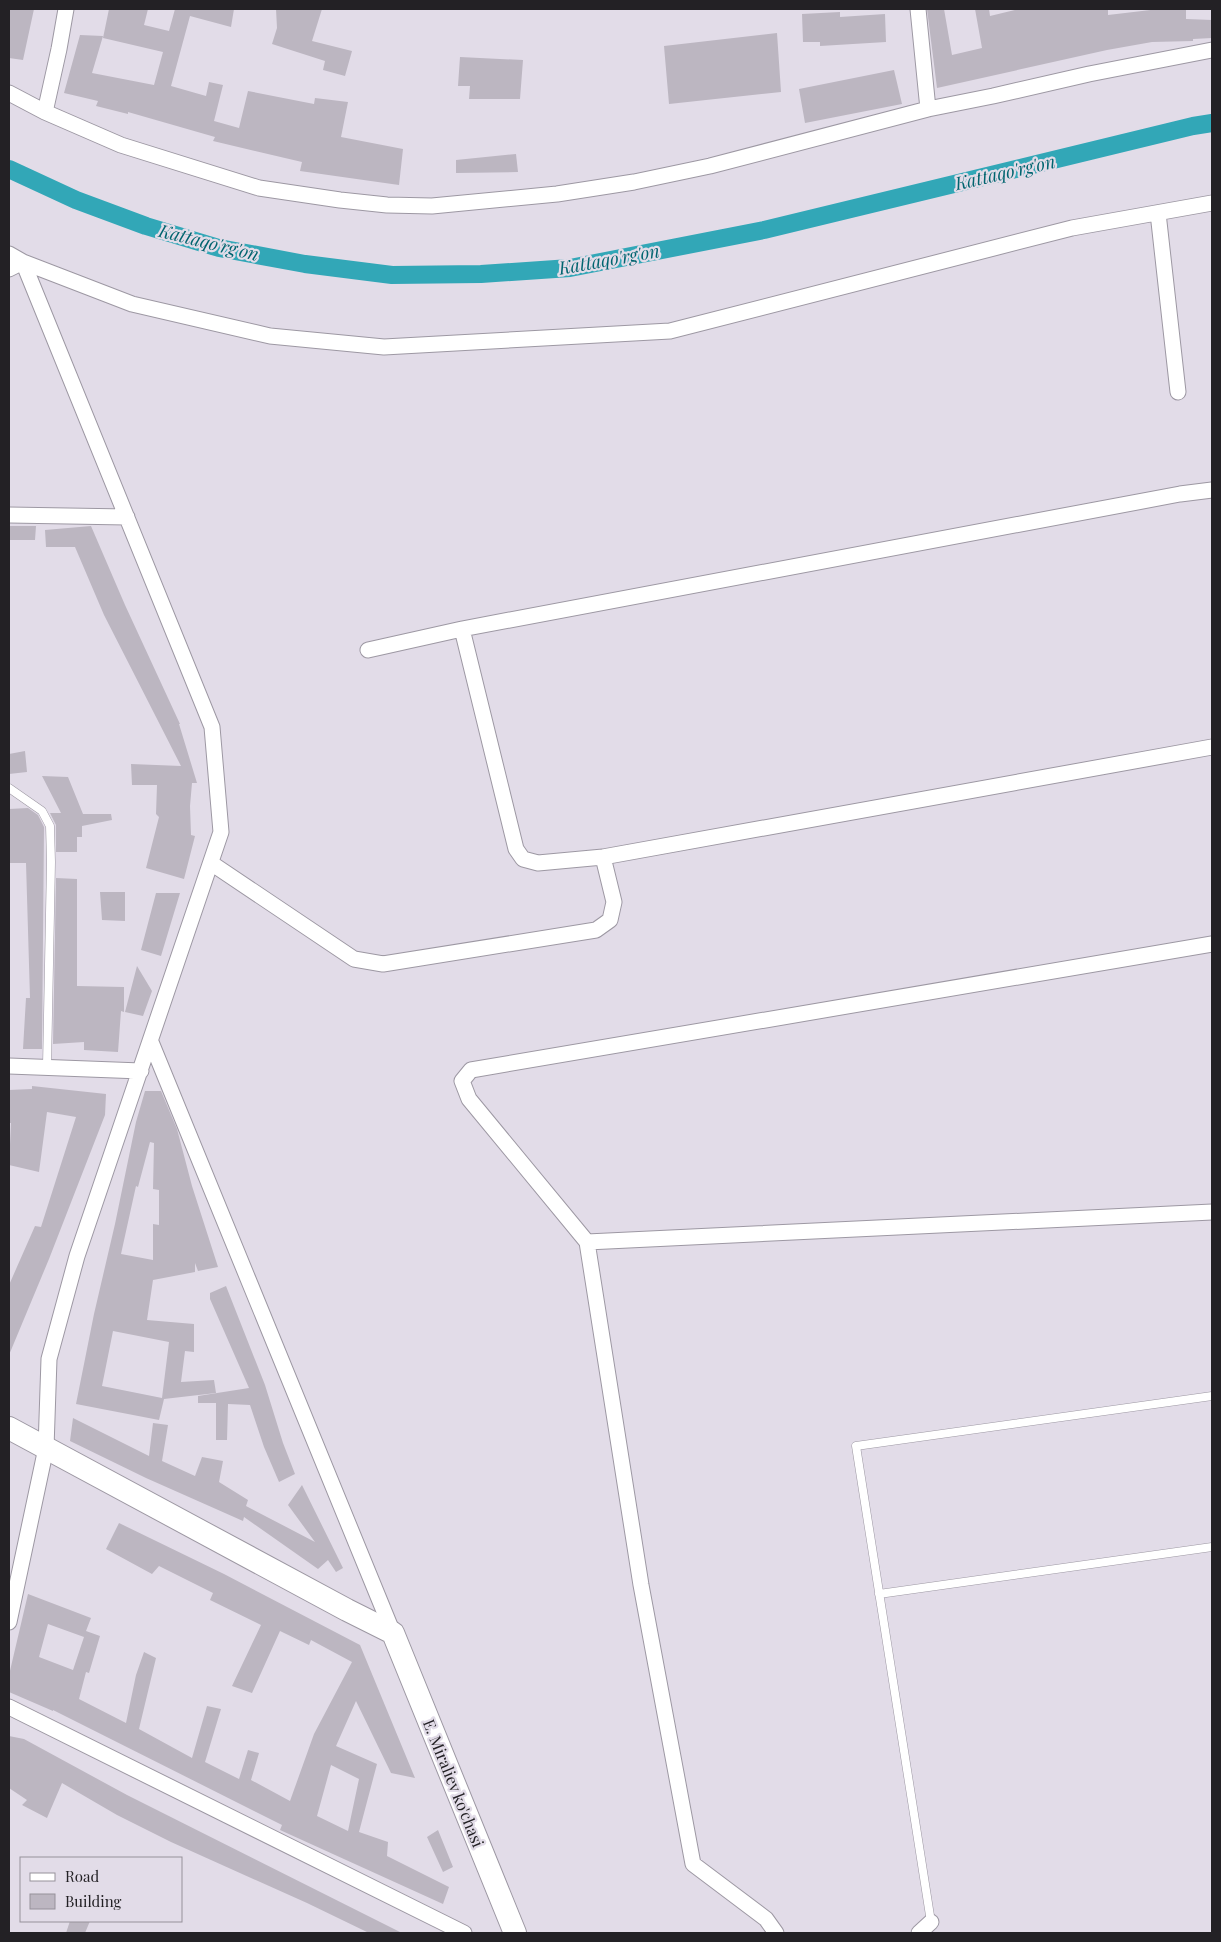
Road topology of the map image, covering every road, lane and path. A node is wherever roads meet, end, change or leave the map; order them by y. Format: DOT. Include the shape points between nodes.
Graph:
graph roads {
  1 [pos="66,9"];
  2 [pos="918,9"];
  3 [pos="1212,50"];
  4 [pos="9,93"];
  5 [pos="928,109"];
  6 [pos="45,112"];
  7 [pos="1212,203"];
  8 [pos="1158,213"];
  9 [pos="9,254"];
  10 [pos="22,262"];
  11 [pos="9,269"];
  12 [pos="1178,392"];
  13 [pos="1212,490"];
  14 [pos="9,515"];
  15 [pos="127,517"];
  16 [pos="462,629"];
  17 [pos="368,650"];
  18 [pos="1212,747"];
  19 [pos="9,788"];
  20 [pos="603,857"];
  21 [pos="211,863"];
  22 [pos="1212,944"];
  23 [pos="151,1042"];
  24 [pos="9,1066"];
  25 [pos="47,1066"];
  26 [pos="142,1071"];
  27 [pos="1212,1212"];
  28 [pos="587,1242"];
  29 [pos="1212,1396"];
  30 [pos="9,1428"];
  31 [pos="46,1448"];
  32 [pos="1212,1547"];
  33 [pos="880,1594"];
  34 [pos="9,1622"];
  35 [pos="393,1633"];
  36 [pos="9,1707"];
  37 [pos="931,1922"];
  38 [pos="464,1933"];
  39 [pos="515,1933"];
  40 [pos="776,1933"];
  41 [pos="919,1933"];
  1 -- 6 [label="street"];
  2 -- 5 [label="street"];
  3 -- 5 [label="street"];
  4 -- 6 [label="street"];
  5 -- 6 [label="street" via="710,166 634,182 557,194 432,206 387,205 259,188 121,145"];
  7 -- 8 [label="street"];
  8 -- 10 [label="street" via="1072,228 670,331 384,347 270,336 132,304"];
  8 -- 12 [label="street"];
  9 -- 10 [label="street"];
  10 -- 11 [label="street"];
  10 -- 15 [label="street"];
  13 -- 16 [label="street"];
  14 -- 15 [label="street"];
  15 -- 21 [label="street" via="212,727 221,832"];
  16 -- 17 [label="street"];
  16 -- 20 [label="street" via="516,849 523,859 538,863"];
  18 -- 20 [label="street"];
  19 -- 25 [label="lane" via="42,811 50,826"];
  20 -- 21 [label="street" via="614,902 610,920 596,930 383,964 354,959"];
  21 -- 23 [label="street"];
  22 -- 28 [label="street" via="471,1070 462,1081 469,1099"];
  23 -- 26 [label="street"];
  23 -- 35 [label="street"];
  24 -- 25 [label="street"];
  25 -- 26 [label="street"];
  26 -- 31 [label="street" via="78,1256 49,1359"];
  27 -- 28 [label="street"];
  28 -- 40 [label="street" via="641,1585 693,1864 766,1919"];
  29 -- 33 [label="lane" via="856,1446"];
  30 -- 31 [label="street"];
  31 -- 34 [label="street"];
  31 -- 35 [label="street"];
  32 -- 33 [label="lane"];
  33 -- 37 [label="lane"];
  35 -- 39 [label="street, E. Miraliev ko'chasi"];
  36 -- 38 [label="street"];
  37 -- 41 [label="street"];
}
